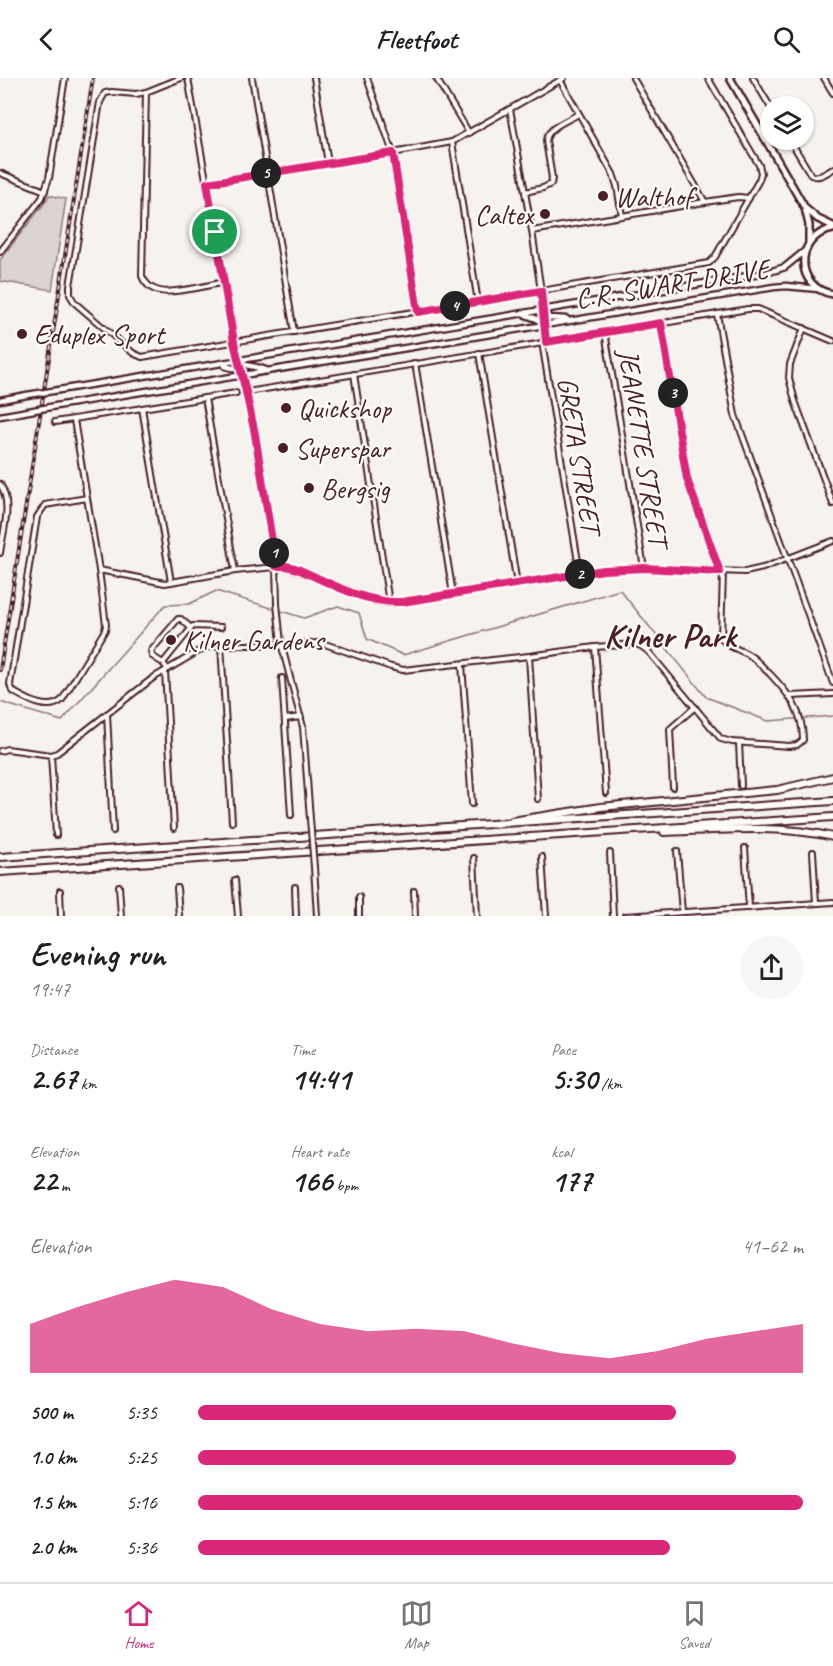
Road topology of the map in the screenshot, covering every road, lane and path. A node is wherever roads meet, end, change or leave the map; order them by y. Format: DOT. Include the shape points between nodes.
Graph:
graph roads {
  1 [pos="65,78"];
  2 [pos="181,78"];
  3 [pos="188,78"];
  4 [pos="252,78"];
  5 [pos="314,78"];
  6 [pos="367,78"];
  7 [pos="436,78"];
  8 [pos="633,78"];
  9 [pos="708,78"];
  10 [pos="730,78"];
  11 [pos="753,78"];
  12 [pos="824,78"];
  13 [pos="562,79"];
  14 [pos="146,92"];
  15 [pos="833,93"];
  16 [pos="764,96"];
  17 [pos="510,109"];
  18 [pos="579,114"];
  19 [pos="469,133"];
  20 [pos="452,142"];
  21 [pos="796,150"];
  22 [pos="393,153"];
  23 [pos="328,163"];
  24 [pos="833,169"];
  25 [pos="268,172"];
  26 [pos="0,173"];
  27 [pos="207,183"];
  28 [pos="45,191"];
  29 [pos="525,192"];
  30 [pos="748,198"];
  31 [pos="705,202"];
  32 [pos="805,208"];
  33 [pos="622,216"];
  34 [pos="833,228"];
  35 [pos="532,231"];
  36 [pos="809,243"];
  37 [pos="806,250"];
  38 [pos="0,252"];
  39 [pos="224,282"];
  40 [pos="819,289"];
  41 [pos="541,291"];
  42 [pos="831,295"];
  43 [pos="478,302"];
  44 [pos="543,311"];
  45 [pos="418,312"];
  46 [pos="522,314"];
  47 [pos="717,314"];
  48 [pos="573,320"];
  49 [pos="661,323"];
  50 [pos="544,325"];
  51 [pos="804,328"];
  52 [pos="294,332"];
  53 [pos="606,332"];
  54 [pos="833,341"];
  55 [pos="234,342"];
  56 [pos="544,342"];
  57 [pos="479,353"];
  58 [pos="238,362"];
  59 [pos="415,363"];
  60 [pos="217,365"];
  61 [pos="267,371"];
  62 [pos="241,372"];
  63 [pos="354,374"];
  64 [pos="246,392"];
  65 [pos="236,393"];
  66 [pos="205,398"];
  67 [pos="0,400"];
  68 [pos="142,408"];
  69 [pos="0,416"];
  70 [pos="74,420"];
  71 [pos="55,422"];
  72 [pos="0,484"];
  73 [pos="87,498"];
  74 [pos="833,504"];
  75 [pos="833,542"];
  76 [pos="0,553"];
  77 [pos="788,558"];
  78 [pos="276,566"];
  79 [pos="644,568"];
  80 [pos="99,570"];
  81 [pos="235,571"];
  82 [pos="722,572"];
  83 [pos="580,574"];
  84 [pos="171,582"];
  85 [pos="517,584"];
  86 [pos="453,594"];
  87 [pos="390,603"];
  88 [pos="221,627"];
  89 [pos="192,628"];
  90 [pos="281,643"];
  91 [pos="221,645"];
  92 [pos="595,647"];
  93 [pos="529,656"];
  94 [pos="163,663"];
  95 [pos="462,664"];
  96 [pos="166,669"];
  97 [pos="282,678"];
  98 [pos="833,683"];
  99 [pos="833,694"];
  100 [pos="790,696"];
  101 [pos="695,707"];
  102 [pos="107,714"];
  103 [pos="301,717"];
  104 [pos="285,719"];
  105 [pos="739,742"];
  106 [pos="2,750"];
  107 [pos="51,755"];
  108 [pos="833,777"];
  109 [pos="741,786"];
  110 [pos="674,787"];
  111 [pos="606,793"];
  112 [pos="538,799"];
  113 [pos="833,801"];
  114 [pos="472,804"];
  115 [pos="291,815"];
  116 [pos="833,817"];
  117 [pos="232,822"];
  118 [pos="494,825"];
  119 [pos="174,828"];
  120 [pos="113,831"];
  121 [pos="56,835"];
  122 [pos="559,835"];
  123 [pos="833,837"];
  124 [pos="745,848"];
  125 [pos="677,851"];
  126 [pos="813,852"];
  127 [pos="610,853"];
  128 [pos="0,857"];
  129 [pos="542,857"];
  130 [pos="474,858"];
  131 [pos="0,872"];
  132 [pos="236,879"];
  133 [pos="118,886"];
  134 [pos="295,887"];
  135 [pos="177,888"];
  136 [pos="60,891"];
  137 [pos="414,891"];
  138 [pos="358,897"];
  139 [pos="833,902"];
  140 [pos="816,903"];
  141 [pos="749,908"];
  142 [pos="682,912"];
  143 [pos="61,916"];
  144 [pos="121,916"];
  145 [pos="179,916"];
  146 [pos="238,916"];
  147 [pos="296,916"];
  148 [pos="317,916"];
  149 [pos="360,916"];
  150 [pos="415,916"];
  151 [pos="477,916"];
  152 [pos="546,916"];
  153 [pos="614,916"];
  154 [pos="625,916"];
  1 -- 28 [label="street"];
  2 -- 14 [label="street"];
  3 -- 27 [label="street"];
  4 -- 25 [label="street"];
  5 -- 23 [label="street"];
  6 -- 22 [label="street"];
  7 -- 19 [label="street"];
  8 -- 31 [label="street"];
  9 -- 30 [label="street" via="759,165 759,180"];
  10 -- 32 [label="main road"];
  11 -- 16 [label="street"];
  12 -- 15 [label="street"];
  13 -- 17 [label="street"];
  13 -- 18 [label="street"];
  14 -- 39 [label="street" via="141,273 152,288 165,292"];
  14 -- 55 [label="street" via="105,93 100,102 70,295 138,356"];
  17 -- 19 [label="street"];
  17 -- 29 [label="street, GRETA STREET"];
  18 -- 29 [label="street" via="547,135 552,178 549,187"];
  18 -- 33 [label="street" via="613,174"];
  19 -- 20 [label="street"];
  20 -- 22 [label="street"];
  20 -- 43 [label="street"];
  21 -- 24 [label="street" via="811,175 817,177"];
  22 -- 23 [label="street"];
  22 -- 45 [label="street"];
  23 -- 25 [label="street"];
  25 -- 27 [label="street"];
  25 -- 52 [label="street"];
  26 -- 28 [label="street"];
  27 -- 39 [label="street"];
  28 -- 38 [label="street"];
  29 -- 35 [label="street, GRETA STREET"];
  30 -- 31 [label="street"];
  30 -- 41 [label="street" via="718,253 705,264"];
  31 -- 33 [label="street"];
  32 -- 34 [label="main road"];
  32 -- 36 [label="main road"];
  33 -- 35 [label="street"];
  34 -- 36 [label="main road"];
  35 -- 41 [label="street, GRETA STREET"];
  36 -- 37 [label="main road"];
  37 -- 40 [label="main road" via="806,274"];
  37 -- 44 [label="main road, C.R. SWART DRIVE" via="776,271"];
  39 -- 55 [label="street"];
  40 -- 42 [label="main road"];
  40 -- 48 [label="main road, C.R. SWART DRIVE" via="778,286"];
  41 -- 43 [label="street"];
  41 -- 44 [label="street, GRETA STREET"];
  43 -- 45 [label="street"];
  44 -- 46 [label="main road, C.R. SWART DRIVE"];
  44 -- 48 [label="main road" via="549,318"];
  44 -- 50 [label="street, GRETA STREET"];
  45 -- 52 [label="street"];
  46 -- 50 [label="main road"];
  46 -- 58 [label="main road, C.R. SWART DRIVE"];
  47 -- 49 [label="street"];
  47 -- 51 [label="street" via="756,309"];
  47 -- 77 [label="street" via="735,416"];
  48 -- 50 [label="main road, C.R. SWART DRIVE"];
  49 -- 53 [label="street"];
  49 -- 82 [label="street" via="687,479"];
  50 -- 56 [label="street, GRETA STREET"];
  50 -- 61 [label="main road, C.R. SWART DRIVE"];
  51 -- 54 [label="street"];
  51 -- 74 [label="street" via="790,362 789,378"];
  52 -- 55 [label="street"];
  53 -- 56 [label="street"];
  53 -- 79 [label="street, JEANETTE STREET"];
  55 -- 58 [label="street"];
  56 -- 57 [label="street"];
  56 -- 83 [label="street, GRETA STREET"];
  57 -- 59 [label="street"];
  57 -- 85 [label="street"];
  58 -- 60 [label="main road, C.R. SWART DRIVE"];
  58 -- 61 [label="main road"];
  58 -- 62 [label="street"];
  59 -- 63 [label="street"];
  59 -- 86 [label="street"];
  60 -- 62 [label="main road"];
  60 -- 67 [label="main road, C.R. SWART DRIVE, bridge"];
  61 -- 62 [label="main road, C.R. SWART DRIVE"];
  62 -- 64 [label="street"];
  62 -- 69 [label="main road, C.R. SWART DRIVE, bridge"];
  63 -- 64 [label="street"];
  63 -- 87 [label="street"];
  64 -- 78 [label="street"];
  65 -- 66 [label="street"];
  66 -- 68 [label="street"];
  66 -- 81 [label="street"];
  68 -- 70 [label="street"];
  68 -- 84 [label="street"];
  70 -- 71 [label="street"];
  70 -- 73 [label="street"];
  72 -- 76 [label="street" via="7,507"];
  73 -- 80 [label="street"];
  73 -- 80 [label="street" via="49,504 37,517 10,686 17,694 41,704 53,705 62,700 105,628"];
  75 -- 77 [label="street"];
  77 -- 82 [label="street" via="752,571"];
  77 -- 98 [label="street"];
  78 -- 81 [label="street"];
  78 -- 87 [label="street" via="295,568"];
  78 -- 90 [label="street"];
  79 -- 82 [label="street"];
  79 -- 83 [label="street"];
  80 -- 84 [label="street"];
  81 -- 84 [label="street"];
  82 -- 100 [label="street" via="722,639 756,659"];
  83 -- 85 [label="street"];
  85 -- 86 [label="street"];
  86 -- 87 [label="street"];
  88 -- 89 [label="street"];
  89 -- 94 [label="street"];
  89 -- 94 [label="street" via="178,619 151,651"];
  90 -- 91 [label="street"];
  90 -- 95 [label="street" via="322,643 399,669"];
  90 -- 103 [label="street"];
  91 -- 96 [label="street" via="204,649"];
  91 -- 117 [label="street"];
  92 -- 93 [label="street"];
  92 -- 101 [label="street" via="641,646"];
  92 -- 111 [label="street"];
  93 -- 95 [label="street"];
  93 -- 112 [label="street"];
  94 -- 96 [label="street"];
  95 -- 114 [label="street"];
  96 -- 102 [label="street"];
  96 -- 119 [label="street"];
  97 -- 104 [label="street"];
  99 -- 100 [label="street"];
  100 -- 105 [label="street" via="800,723 800,744"];
  101 -- 105 [label="street" via="721,739"];
  101 -- 110 [label="street" via="670,729"];
  102 -- 107 [label="street"];
  102 -- 120 [label="street"];
  103 -- 104 [label="street"];
  103 -- 148 [label="street, bridge"];
  104 -- 115 [label="street"];
  105 -- 109 [label="street"];
  106 -- 107 [label="street"];
  107 -- 121 [label="street"];
  108 -- 118 [label="highway" via="768,792 601,807"];
  113 -- 118 [label="highway"];
  116 -- 122 [label="highway"];
  118 -- 128 [label="highway"];
  122 -- 123 [label="highway" via="774,829"];
  122 -- 131 [label="highway"];
  124 -- 141 [label="street"];
  125 -- 142 [label="street"];
  126 -- 140 [label="street"];
  127 -- 153 [label="street"];
  129 -- 152 [label="street"];
  130 -- 151 [label="street"];
  132 -- 146 [label="street"];
  133 -- 144 [label="street"];
  134 -- 147 [label="street"];
  135 -- 145 [label="street"];
  136 -- 143 [label="street"];
  137 -- 150 [label="street"];
  138 -- 149 [label="street"];
  139 -- 140 [label="street"];
  140 -- 141 [label="street"];
  141 -- 142 [label="street"];
  142 -- 154 [label="street"];
}
